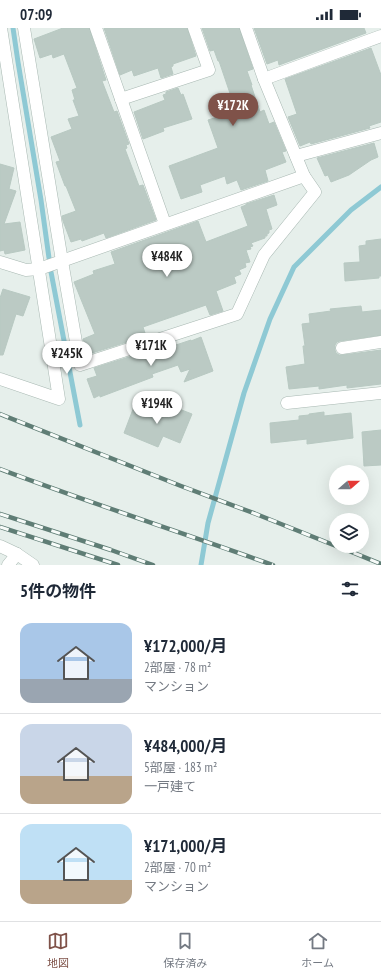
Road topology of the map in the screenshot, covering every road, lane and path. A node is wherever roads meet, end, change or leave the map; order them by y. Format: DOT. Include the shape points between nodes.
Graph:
graph roads {
  1 [pos="1,28"];
  2 [pos="24,28"];
  3 [pos="96,28"];
  4 [pos="194,28"];
  5 [pos="246,28"];
  6 [pos="381,36"];
  7 [pos="3,58"];
  8 [pos="264,79"];
  9 [pos="121,99"];
  10 [pos="381,133"];
  11 [pos="296,156"];
  12 [pos="304,176"];
  13 [pos="165,224"];
  14 [pos="62,261"];
  15 [pos="0,262"];
  16 [pos="39,269"];
  17 [pos="381,342"];
  18 [pos="342,348"];
  19 [pos="0,378"];
  20 [pos="381,393"];
  21 [pos="287,403"];
  22 [pos="0,546"];
  23 [pos="17,554"];
  24 [pos="8,565"];
  25 [pos="33,565"];
  1 -- 7 [label="street"];
  2 -- 14 [label="street"];
  3 -- 9 [label="street"];
  4 -- 9 [label="street" via="209,70"];
  5 -- 8 [label="street"];
  6 -- 8 [label="street"];
  7 -- 16 [label="street"];
  8 -- 11 [label="street"];
  9 -- 13 [label="street"];
  10 -- 11 [label="street"];
  11 -- 12 [label="street"];
  12 -- 13 [label="street"];
  12 -- 14 [label="street" via="315,192 264,255 237,314 80,365"];
  13 -- 14 [label="street"];
  14 -- 16 [label="street"];
  15 -- 16 [label="street" via="26,270"];
  16 -- 19 [label="street" via="59,399"];
  17 -- 18 [label="street"];
  20 -- 21 [label="street"];
  22 -- 23 [label="street"];
  23 -- 24 [label="street"];
  23 -- 25 [label="street"];
}
